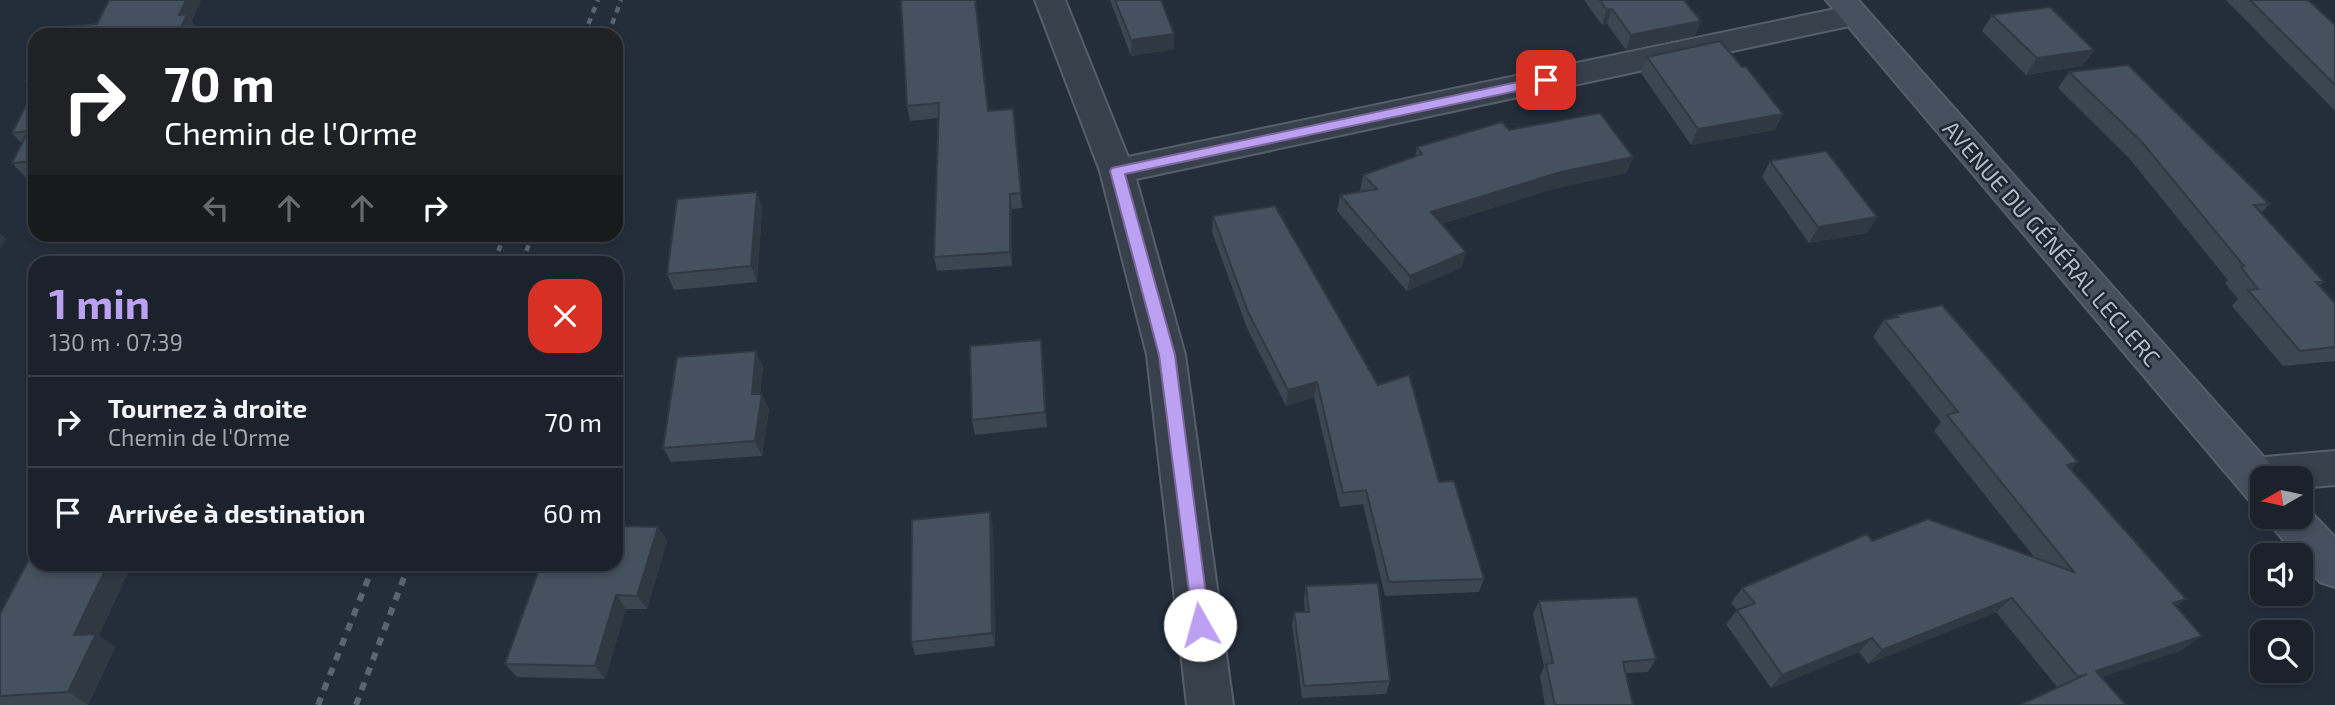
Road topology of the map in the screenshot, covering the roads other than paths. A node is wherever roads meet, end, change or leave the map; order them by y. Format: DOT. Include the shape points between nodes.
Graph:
graph roads {
  1 [pos="1050,0"];
  2 [pos="1847,7"];
  3 [pos="1117,171"];
  4 [pos="2335,468"];
  5 [pos="2250,471"];
  6 [pos="2314,471"];
  7 [pos="2300,529"];
  8 [pos="2335,568"];
  9 [pos="1210,705"];
  1 -- 3 [label="street"];
  2 -- 3 [label="street"];
  2 -- 5 [label="main road, AVENUE DU GÉNÉRAL LECLERC"];
  3 -- 9 [label="street" via="1167,355"];
  4 -- 6 [label="street"];
  7 -- 8 [label="main road"];
}
